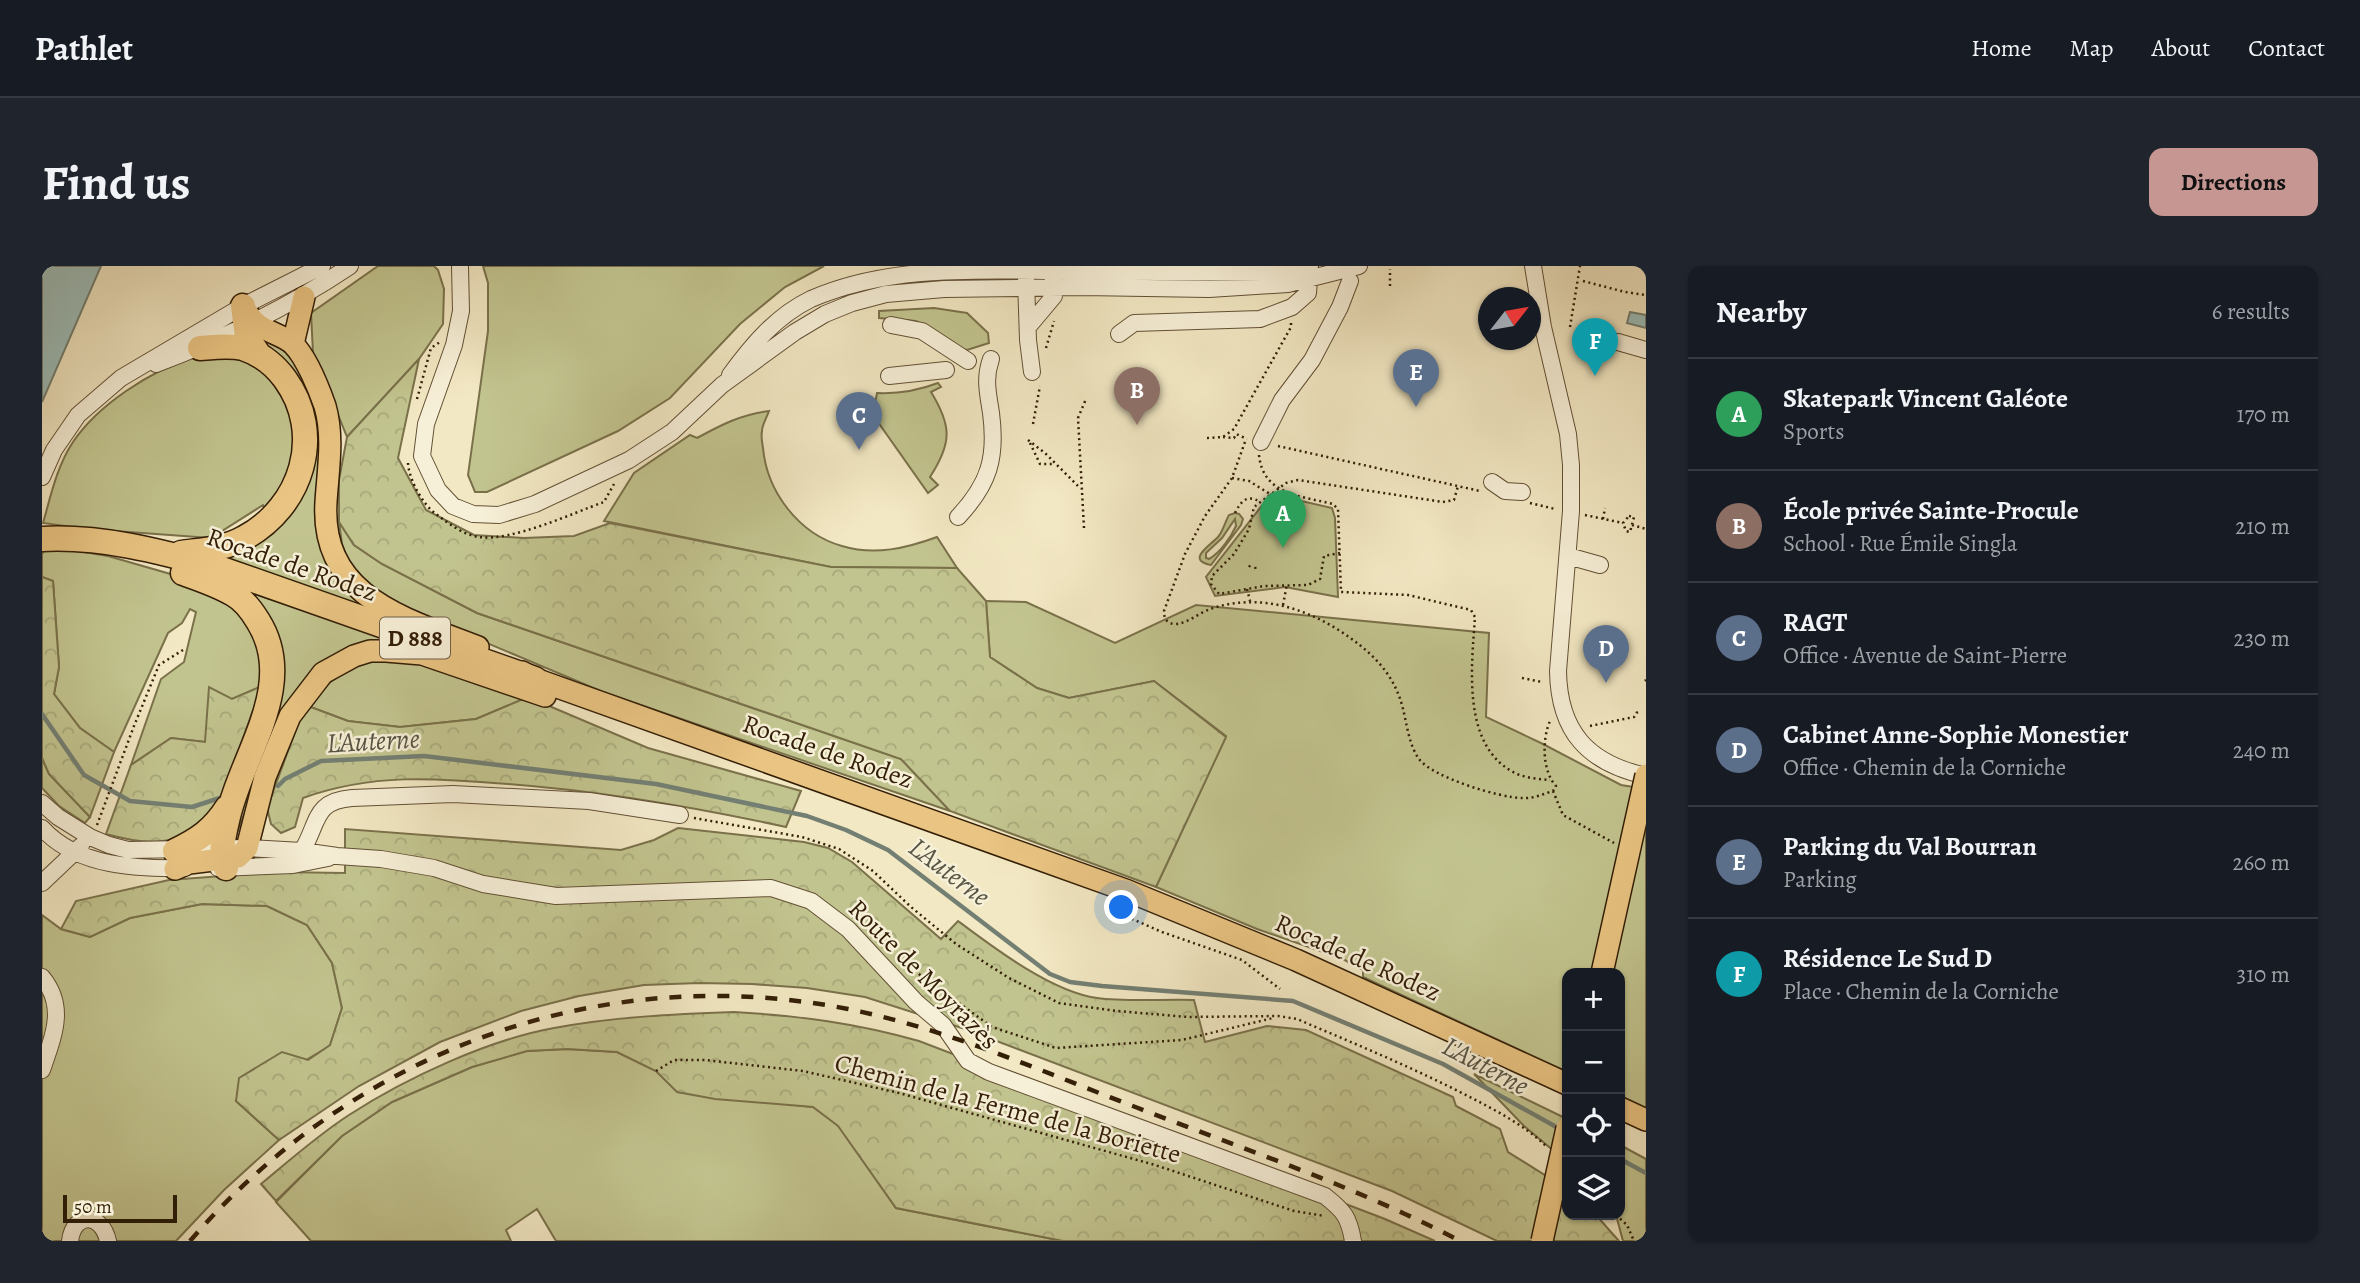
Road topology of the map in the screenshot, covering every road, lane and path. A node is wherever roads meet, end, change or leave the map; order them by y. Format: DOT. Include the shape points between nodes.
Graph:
graph roads {
  1 [pos="322,266"];
  2 [pos="350,266"];
  3 [pos="451,266"];
  4 [pos="460,266"];
  5 [pos="1359,266"];
  6 [pos="1533,266"];
  7 [pos="1580,266"];
  8 [pos="1390,269"];
  9 [pos="1309,273"];
  10 [pos="1026,276"];
  11 [pos="1053,279"];
  12 [pos="1350,281"];
  13 [pos="1583,281"];
  14 [pos="1390,286"];
  15 [pos="462,288"];
  16 [pos="1646,295"];
  17 [pos="304,297"];
  18 [pos="1292,307"];
  19 [pos="247,319"];
  20 [pos="891,324"];
  21 [pos="1028,327"];
  22 [pos="1570,327"];
  23 [pos="1119,334"];
  24 [pos="442,340"];
  25 [pos="1646,341"];
  26 [pos="293,344"];
  27 [pos="200,348"];
  28 [pos="1646,350"];
  29 [pos="259,355"];
  30 [pos="991,359"];
  31 [pos="968,361"];
  32 [pos="946,370"];
  33 [pos="1032,372"];
  34 [pos="889,376"];
  35 [pos="121,378"];
  36 [pos="722,385"];
  37 [pos="417,399"];
  38 [pos="1086,399"];
  39 [pos="1223,437"];
  40 [pos="1208,438"];
  41 [pos="1254,440"];
  42 [pos="407,457"];
  43 [pos="629,460"];
  44 [pos="1056,464"];
  45 [pos="42,477"];
  46 [pos="1232,478"];
  47 [pos="1458,486"];
  48 [pos="1488,487"];
  49 [pos="1279,488"];
  50 [pos="1082,489"];
  51 [pos="1271,494"];
  52 [pos="1522,497"];
  53 [pos="1260,502"];
  54 [pos="1605,508"];
  55 [pos="1562,510"];
  56 [pos="1235,513"];
  57 [pos="1588,515"];
  58 [pos="958,517"];
  59 [pos="1603,519"];
  60 [pos="1623,523"];
  61 [pos="1632,525"];
  62 [pos="1084,528"];
  63 [pos="1646,529"];
  64 [pos="45,539"];
  65 [pos="94,541"];
  66 [pos="1340,553"];
  67 [pos="172,554"];
  68 [pos="1568,556"];
  69 [pos="1600,565"];
  70 [pos="1287,584"];
  71 [pos="1247,589"];
  72 [pos="1250,601"];
  73 [pos="1283,606"];
  74 [pos="183,650"];
  75 [pos="1522,678"];
  76 [pos="535,680"];
  77 [pos="1548,683"];
  78 [pos="1636,709"];
  79 [pos="1553,715"];
  80 [pos="669,726"];
  81 [pos="1592,726"];
  82 [pos="1646,775"];
  83 [pos="1550,780"];
  84 [pos="1553,791"];
  85 [pos="230,801"];
  86 [pos="42,803"];
  87 [pos="104,808"];
  88 [pos="680,815"];
  89 [pos="44,836"];
  90 [pos="90,837"];
  91 [pos="247,848"];
  92 [pos="1622,848"];
  93 [pos="74,851"];
  94 [pos="302,851"];
  95 [pos="337,856"];
  96 [pos="223,859"];
  97 [pos="175,860"];
  98 [pos="42,883"];
  99 [pos="1128,891"];
  100 [pos="868,952"];
  101 [pos="1603,968"];
  102 [pos="42,976"];
  103 [pos="1280,989"];
  104 [pos="1278,1016"];
  105 [pos="42,1070"];
  106 [pos="656,1071"];
  107 [pos="1562,1082"];
  108 [pos="1625,1110"];
  109 [pos="1646,1119"];
  110 [pos="1550,1150"];
  111 [pos="1562,1151"];
  112 [pos="1349,1219"];
  113 [pos="1621,1220"];
  114 [pos="70,1241"];
  115 [pos="108,1241"];
  116 [pos="1353,1241"];
  117 [pos="1542,1241"];
  118 [pos="1634,1241"];
  1 -- 19 [label="street"];
  2 -- 17 [label="street"];
  3 -- 15 [label="street"];
  4 -- 15 [label="street"];
  5 -- 9 [label="street"];
  6 -- 68 [label="street" via="1568,434 1572,496"];
  7 -- 22 [label="path"];
  8 -- 14 [label="path"];
  9 -- 11 [label="street" via="1117,272"];
  9 -- 11 [label="street" via="1288,284 1209,289"];
  9 -- 18 [label="street" via="1308,293"];
  10 -- 11 [label="street"];
  10 -- 21 [label="street"];
  10 -- 36 [label="street" via="886,294 852,303 795,332"];
  10 -- 36 [label="street" via="915,272 862,279 808,300 779,319 755,341"];
  11 -- 21 [label="street" via="1054,296"];
  12 -- 41 [label="street" via="1312,360"];
  13 -- 16 [label="path"];
  15 -- 43 [label="street" via="454,345 426,424 422,456 438,490 453,506 473,514 499,515 535,504"];
  17 -- 19 [label="street"];
  17 -- 26 [label="main road"];
  18 -- 23 [label="street" via="1260,319 1134,323"];
  18 -- 39 [label="path" via="1291,327 1234,429"];
  19 -- 26 [label="main road"];
  19 -- 27 [label="street"];
  19 -- 29 [label="highway" via="247,337"];
  19 -- 35 [label="street"];
  20 -- 31 [label="street" via="922,331"];
  21 -- 33 [label="street"];
  24 -- 37 [label="path" via="431,348"];
  25 -- 28 [label="street" via="1618,339"];
  26 -- 76 [label="main road" via="325,406 330,431 328,539 346,577 373,602 484,649"];
  27 -- 29 [label="highway" via="226,346"];
  27 -- 35 [label="street"];
  29 -- 67 [label="highway" via="275,365 304,414 302,468 289,498 270,520 243,539"];
  30 -- 58 [label="street" via="986,386 993,456 976,495"];
  32 -- 34 [label="street"];
  35 -- 45 [label="street" via="78,415"];
  36 -- 43 [label="street" via="672,432"];
  38 -- 50 [label="path" via="1078,418"];
  39 -- 40 [label="path"];
  39 -- 41 [label="path" via="1236,434"];
  41 -- 46 [label="path"];
  41 -- 47 [label="path"];
  41 -- 49 [label="path" via="1265,478"];
  42 -- 43 [label="path" via="408,469 430,510 454,527 480,537 510,535 604,502"];
  44 -- 44 [label="path" via="1040,464 1028,440 1045,453"];
  44 -- 50 [label="path"];
  46 -- 51 [label="path" via="1249,481"];
  46 -- 72 [label="path" via="1185,554 1164,618 1173,624"];
  47 -- 48 [label="path"];
  47 -- 49 [label="path" via="1454,500 1443,502 1298,480"];
  48 -- 52 [label="street"];
  49 -- 51 [label="path"];
  49 -- 66 [label="path" via="1338,509"];
  50 -- 62 [label="path"];
  51 -- 53 [label="path"];
  52 -- 55 [label="path"];
  53 -- 56 [label="path" via="1246,498"];
  53 -- 71 [label="path" via="1234,554 1212,576 1211,584 1219,594"];
  54 -- 59 [label="path"];
  57 -- 59 [label="path"];
  59 -- 60 [label="path"];
  60 -- 61 [label="path" via="1628,532"];
  60 -- 61 [label="path" via="1634,517"];
  61 -- 63 [label="path"];
  64 -- 65 [label="highway, Rocade de Rodez / D 888"];
  65 -- 67 [label="highway, Rocade de Rodez / D 888"];
  65 -- 85 [label="highway" via="235,595 263,629 274,663 271,691"];
  66 -- 70 [label="path" via="1324,556 1315,583"];
  66 -- 83 [label="path" via="1341,592 1408,595 1471,610 1475,617 1471,681 1479,729 1501,763 1531,778"];
  67 -- 76 [label="highway, Rocade de Rodez / D 888"];
  68 -- 69 [label="street"];
  68 -- 82 [label="street" via="1558,671 1562,707 1579,742 1595,757"];
  70 -- 71 [label="path"];
  70 -- 73 [label="path"];
  71 -- 72 [label="path"];
  72 -- 73 [label="path"];
  73 -- 84 [label="path" via="1319,618 1363,645 1378,660 1401,700 1411,743 1424,766 1510,797 1525,799"];
  74 -- 87 [label="path" via="159,665"];
  75 -- 77 [label="path"];
  76 -- 80 [label="main road, Rocade de Rodez / D 888"];
  78 -- 81 [label="path" via="1634,718"];
  79 -- 83 [label="path" via="1545,738"];
  80 -- 91 [label="main road" via="649,733 422,654 370,651 323,673 290,716 265,778"];
  80 -- 99 [label="main road, Rocade de Rodez / D 888"];
  82 -- 101 [label="main road, bridge"];
  83 -- 84 [label="path" via="1556,786"];
  84 -- 92 [label="path" via="1563,815"];
  85 -- 96 [label="highway"];
  85 -- 97 [label="highway" via="216,825"];
  86 -- 90 [label="street"];
  88 -- 94 [label="street" via="589,801 453,793 352,797 327,804 318,813"];
  88 -- 104 [label="path" via="802,837 839,849 873,871 956,944 1059,1003 1188,1017"];
  89 -- 90 [label="street"];
  89 -- 93 [label="street"];
  90 -- 93 [label="street"];
  90 -- 97 [label="street"];
  91 -- 94 [label="street, Route de Moyrazès"];
  91 -- 96 [label="main road" via="238,857"];
  93 -- 97 [label="street" via="117,865 158,869"];
  93 -- 98 [label="street"];
  94 -- 95 [label="street, Route de Moyrazès"];
  95 -- 96 [label="street, Route de Moyrazès" via="293,865"];
  95 -- 100 [label="street, Route de Moyrazès" via="421,866 483,884 556,896 771,888 811,901 848,929"];
  96 -- 97 [label="main road"];
  99 -- 103 [label="path" via="1123,915 1242,960"];
  99 -- 107 [label="main road, Rocade de Rodez / D 888" via="1296,960"];
  100 -- 104 [label="path" via="896,958 992,1027 1056,1048 1182,1040"];
  100 -- 112 [label="street, Route de Moyrazès" via="943,1025 968,1060 989,1072 1325,1196"];
  102 -- 105 [label="street" via="55,999 57,1017"];
  104 -- 110 [label="path" via="1297,1019 1407,1065 1480,1102 1532,1133"];
  106 -- 112 [label="path, Chemin de la Ferme de la Boriette" via="674,1060 694,1060 803,1071 1156,1165 1294,1211"];
  108 -- 109 [label="main road"];
  111 -- 117 [label="main road, bridge"];
  112 -- 116 [label="street"];
  113 -- 118 [label="path"];
  114 -- 115 [label="street" via="76,1224 92,1220 103,1227"];
}
